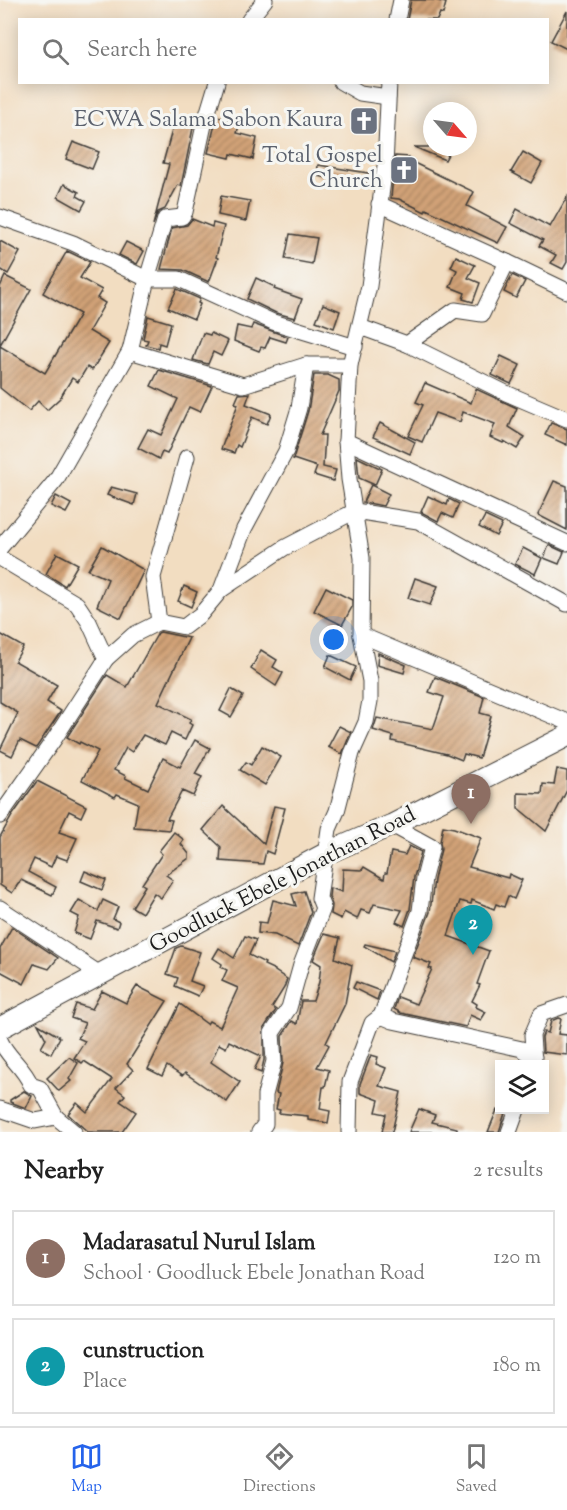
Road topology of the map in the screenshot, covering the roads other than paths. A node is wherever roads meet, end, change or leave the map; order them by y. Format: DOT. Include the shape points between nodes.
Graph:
graph roads {
  1 [pos="265,0"];
  2 [pos="401,0"];
  3 [pos="251,18"];
  4 [pos="397,18"];
  5 [pos="216,84"];
  6 [pos="344,84"];
  7 [pos="388,90"];
  8 [pos="379,204"];
  9 [pos="0,217"];
  10 [pos="507,262"];
  11 [pos="147,279"];
  12 [pos="567,291"];
  13 [pos="360,327"];
  14 [pos="407,344"];
  15 [pos="355,347"];
  16 [pos="130,351"];
  17 [pos="306,365"];
  18 [pos="350,365"];
  19 [pos="567,419"];
  20 [pos="346,441"];
  21 [pos="187,457"];
  22 [pos="355,511"];
  23 [pos="567,543"];
  24 [pos="0,548"];
  25 [pos="0,558"];
  26 [pos="221,590"];
  27 [pos="567,604"];
  28 [pos="159,622"];
  29 [pos="361,635"];
  30 [pos="106,658"];
  31 [pos="567,722"];
  32 [pos="567,736"];
  33 [pos="0,816"];
  34 [pos="392,825"];
  35 [pos="325,854"];
  36 [pos="0,908"];
  37 [pos="100,974"];
  38 [pos="567,1005"];
  39 [pos="381,1016"];
  40 [pos="0,1028"];
  41 [pos="0,1040"];
  42 [pos="533,1060"];
  43 [pos="534,1060"];
  44 [pos="0,1109"];
  45 [pos="516,1114"];
  46 [pos="56,1117"];
  47 [pos="74,1132"];
  48 [pos="259,1132"];
  49 [pos="349,1132"];
  50 [pos="509,1132"];
  1 -- 3 [label="street"];
  2 -- 4 [label="street"];
  5 -- 11 [label="street" via="185,212 182,217 165,219"];
  6 -- 7 [label="street" via="360,93"];
  7 -- 8 [label="street"];
  8 -- 10 [label="street"];
  8 -- 13 [label="street"];
  9 -- 11 [label="street" via="73,243"];
  10 -- 12 [label="street"];
  10 -- 14 [label="street" via="482,314 455,310"];
  11 -- 15 [label="street" via="179,279 273,322"];
  11 -- 16 [label="street"];
  13 -- 14 [label="street"];
  13 -- 15 [label="street"];
  14 -- 19 [label="street"];
  15 -- 18 [label="street"];
  16 -- 17 [label="street" via="243,385"];
  16 -- 24 [label="street" via="56,480"];
  17 -- 18 [label="street"];
  17 -- 26 [label="street" via="300,408 286,451 244,529"];
  18 -- 20 [label="street"];
  20 -- 22 [label="street"];
  20 -- 23 [label="street"];
  21 -- 28 [label="street" via="153,577"];
  22 -- 26 [label="street" via="284,548"];
  22 -- 27 [label="street" via="418,521"];
  22 -- 29 [label="street" via="362,558"];
  25 -- 30 [label="street" via="77,604"];
  26 -- 28 [label="street" via="184,627"];
  28 -- 30 [label="street" via="134,635"];
  29 -- 31 [label="street"];
  29 -- 35 [label="street" via="370,701 329,829"];
  30 -- 33 [label="street"];
  32 -- 34 [label="main road, Goodluck Ebele Jonathan Road"];
  34 -- 35 [label="main road, Goodluck Ebele Jonathan Road"];
  34 -- 39 [label="street" via="432,847 420,911"];
  35 -- 37 [label="main road, Goodluck Ebele Jonathan Road"];
  35 -- 48 [label="street" via="319,898 323,908 289,1008 272,1033 274,1061 265,1095 265,1124"];
  36 -- 37 [label="street"];
  37 -- 40 [label="main road, Goodluck Ebele Jonathan Road"];
  38 -- 43 [label="street" via="541,1014 531,1035"];
  39 -- 42 [label="street" via="522,1049"];
  39 -- 49 [label="street" via="372,1023 350,1082"];
  41 -- 46 [label="street" via="31,1085 40,1088"];
  44 -- 46 [label="street" via="35,1121"];
  45 -- 50 [label="street"];
  46 -- 47 [label="street"];
}
